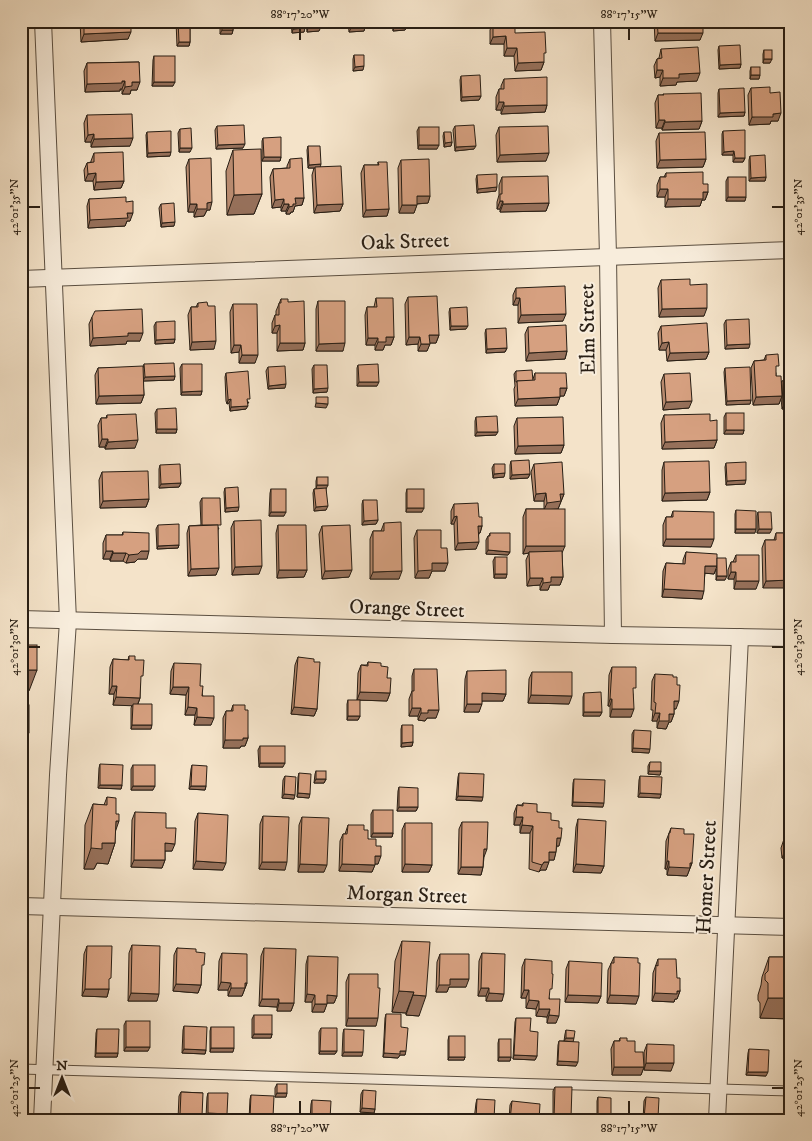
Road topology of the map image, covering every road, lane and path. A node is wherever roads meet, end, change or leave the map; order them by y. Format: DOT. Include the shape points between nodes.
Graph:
graph roads {
  1 [pos="43,21"];
  2 [pos="602,21"];
  3 [pos="791,250"];
  4 [pos="608,256"];
  5 [pos="54,277"];
  6 [pos="21,279"];
  7 [pos="21,619"];
  8 [pos="68,620"];
  9 [pos="613,635"];
  10 [pos="740,637"];
  11 [pos="791,638"];
  12 [pos="21,906"];
  13 [pos="53,907"];
  14 [pos="726,925"];
  15 [pos="791,927"];
  16 [pos="21,1069"];
  17 [pos="45,1069"];
  18 [pos="718,1089"];
  19 [pos="791,1092"];
  20 [pos="42,1120"];
  21 [pos="717,1120"];
  1 -- 5 [label="street"];
  2 -- 4 [label="street, Elm Street"];
  3 -- 4 [label="street, Oak Street"];
  4 -- 5 [label="street, Oak Street"];
  4 -- 9 [label="street, Elm Street"];
  5 -- 6 [label="street, Oak Street"];
  5 -- 8 [label="street"];
  7 -- 8 [label="street, Orange Street"];
  8 -- 9 [label="street, Orange Street"];
  8 -- 13 [label="street"];
  9 -- 10 [label="street, Orange Street"];
  10 -- 11 [label="street, Orange Street"];
  10 -- 14 [label="street, Homer Street"];
  12 -- 13 [label="street, Morgan Street"];
  13 -- 14 [label="street, Morgan Street"];
  13 -- 17 [label="street"];
  14 -- 15 [label="street, Morgan Street"];
  14 -- 18 [label="street, Homer Street"];
  16 -- 17 [label="lane"];
  17 -- 18 [label="lane"];
  17 -- 20 [label="street"];
  18 -- 19 [label="lane"];
  18 -- 21 [label="street, Homer Street"];
}
